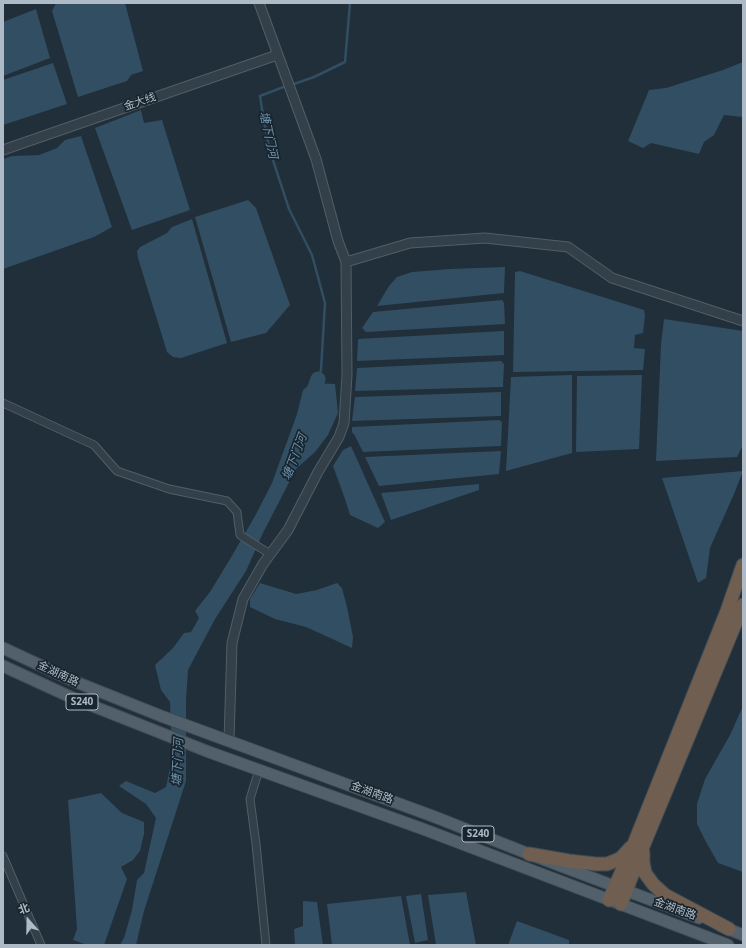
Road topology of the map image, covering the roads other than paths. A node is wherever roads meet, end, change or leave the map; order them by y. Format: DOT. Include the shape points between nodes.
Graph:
graph roads {
  1 [pos="259,3"];
  2 [pos="277,55"];
  3 [pos="3,150"];
  4 [pos="346,262"];
  5 [pos="743,321"];
  6 [pos="3,403"];
  7 [pos="270,554"];
  8 [pos="743,565"];
  9 [pos="743,605"];
  10 [pos="3,648"];
  11 [pos="3,666"];
  12 [pos="229,740"];
  13 [pos="259,770"];
  14 [pos="639,844"];
  15 [pos="529,854"];
  16 [pos="3,856"];
  17 [pos="620,889"];
  18 [pos="615,902"];
  19 [pos="729,929"];
  20 [pos="743,935"];
  21 [pos="41,945"];
  22 [pos="266,945"];
  23 [pos="728,945"];
  1 -- 2 [label="street"];
  2 -- 3 [label="street, 金大线"];
  2 -- 4 [label="street" via="316,159"];
  4 -- 5 [label="street" via="410,243 485,238 568,247 612,278"];
  4 -- 7 [label="street" via="347,375 344,423 339,437 288,530"];
  6 -- 7 [label="street" via="94,445 117,470 169,489 227,501 236,512 240,535"];
  7 -- 12 [label="street" via="243,599 232,643"];
  8 -- 14 [label="highway"];
  9 -- 14 [label="highway"];
  10 -- 12 [label="main road, 金湖南路 / S240" via="76,682"];
  11 -- 13 [label="main road, 金湖南路 / S240" via="75,699"];
  12 -- 15 [label="main road, 金湖南路 / S240" via="435,816"];
  13 -- 18 [label="main road, 金湖南路 / S240" via="424,829"];
  13 -- 22 [label="street" via="250,799"];
  14 -- 15 [label="highway" via="621,858 607,864"];
  14 -- 17 [label="highway"];
  14 -- 19 [label="highway" via="645,873 653,884 665,895"];
  15 -- 17 [label="main road, 金湖南路 / S240"];
  16 -- 21 [label="street"];
  17 -- 18 [label="highway"];
  17 -- 19 [label="main road, 金湖南路 / S240"];
  18 -- 23 [label="main road, 金湖南路 / S240"];
  19 -- 20 [label="main road, 金湖南路 / S240"];
}
